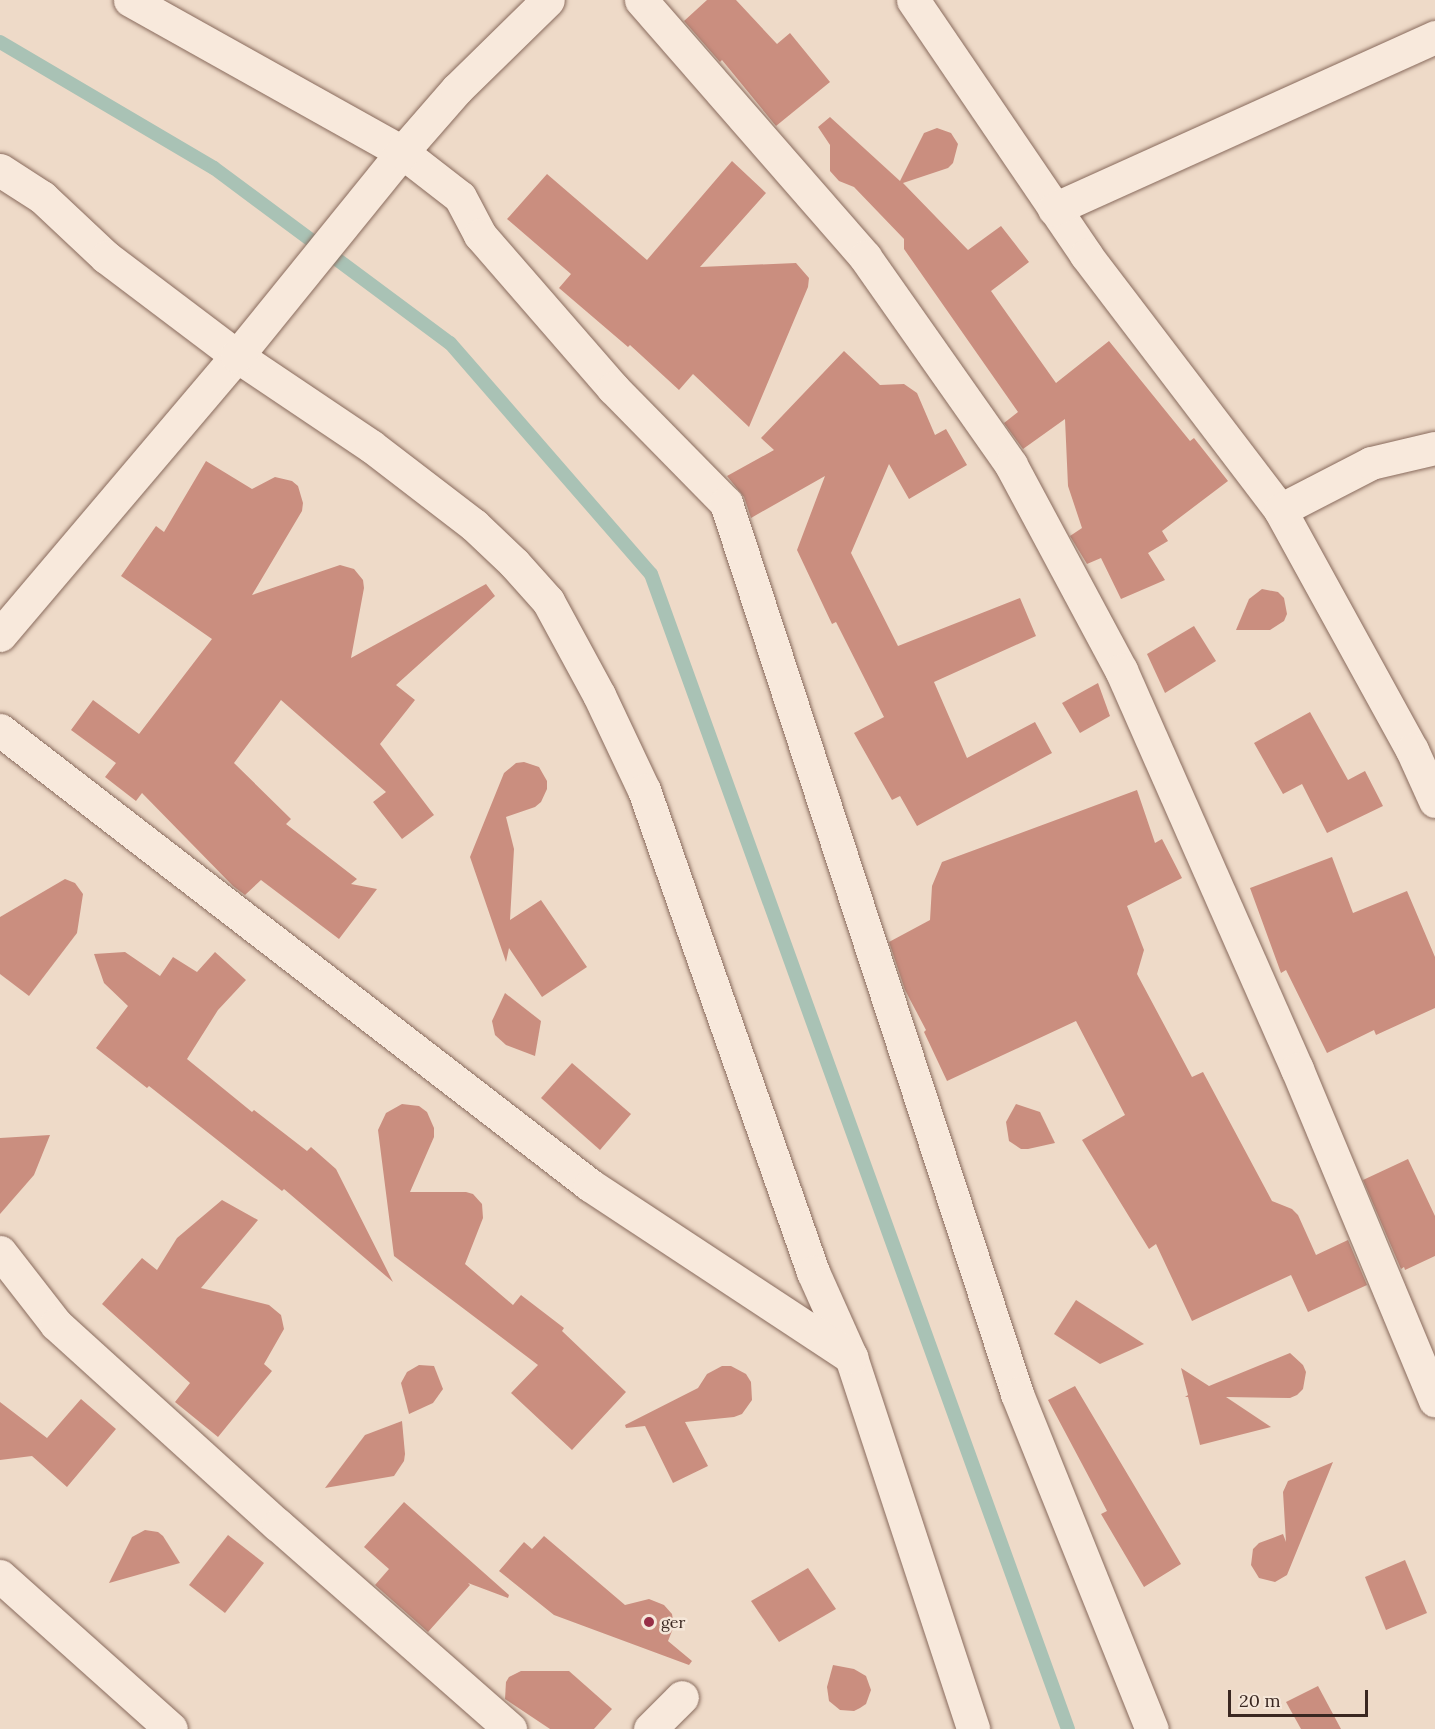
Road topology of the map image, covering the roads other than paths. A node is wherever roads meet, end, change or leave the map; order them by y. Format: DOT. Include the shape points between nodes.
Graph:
graph roads {
  1 [pos="130,0"];
  2 [pos="548,0"];
  3 [pos="641,0"];
  4 [pos="913,0"];
  5 [pos="1435,37"];
  6 [pos="402,152"];
  7 [pos="0,170"];
  8 [pos="1054,208"];
  9 [pos="237,356"];
  10 [pos="1435,448"];
  11 [pos="1280,510"];
  12 [pos="0,635"];
  13 [pos="0,730"];
  14 [pos="1423,745"];
  15 [pos="1435,801"];
  16 [pos="0,1252"];
  17 [pos="851,1357"];
  18 [pos="1435,1401"];
  19 [pos="0,1576"];
  20 [pos="682,1697"];
  21 [pos="171,1729"];
  22 [pos="510,1729"];
  23 [pos="650,1729"];
  24 [pos="974,1729"];
  25 [pos="1152,1729"];
  1 -- 6 [label="street"];
  2 -- 6 [label="street" via="457,90"];
  3 -- 18 [label="street" via="866,257 1011,465 1121,670 1297,1070"];
  4 -- 8 [label="street"];
  5 -- 8 [label="street"];
  6 -- 9 [label="street"];
  6 -- 25 [label="street" via="460,197 480,235 613,388 726,503 1017,1394"];
  7 -- 9 [label="street" via="42,197 106,257"];
  8 -- 11 [label="street"];
  9 -- 12 [label="street"];
  9 -- 17 [label="street" via="371,446 474,525 548,601 599,694 644,789 813,1272"];
  10 -- 11 [label="street" via="1371,463"];
  11 -- 14 [label="street"];
  13 -- 17 [label="street" via="590,1185"];
  14 -- 15 [label="street"];
  16 -- 22 [label="street" via="56,1324"];
  17 -- 24 [label="street"];
  19 -- 21 [label="street"];
  20 -- 23 [label="street"];
}
